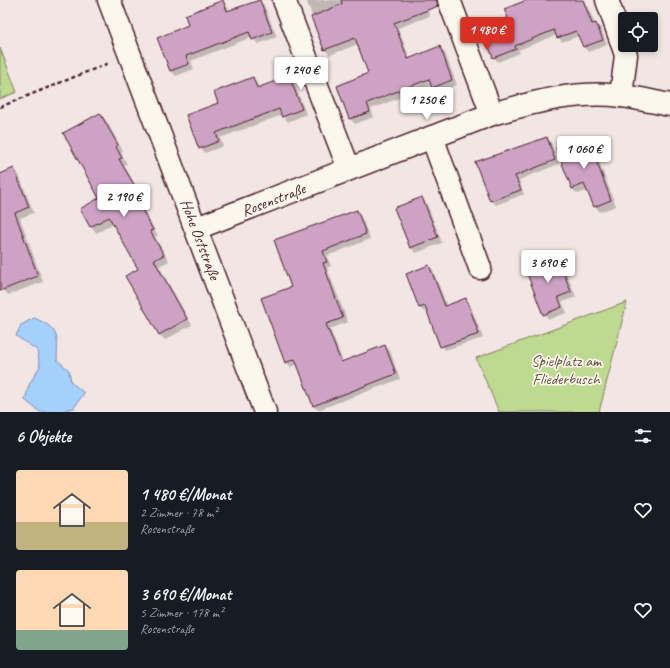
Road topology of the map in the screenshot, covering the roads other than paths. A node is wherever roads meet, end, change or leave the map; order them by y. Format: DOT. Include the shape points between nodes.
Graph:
graph roads {
  1 [pos="109,0"];
  2 [pos="284,0"];
  3 [pos="449,0"];
  4 [pos="607,0"];
  5 [pos="621,96"];
  6 [pos="670,105"];
  7 [pos="492,114"];
  8 [pos="432,137"];
  9 [pos="349,169"];
  10 [pos="197,228"];
  11 [pos="480,268"];
  12 [pos="265,412"];
  1 -- 10 [label="street, Hohe Oststraße"];
  2 -- 9 [label="street"];
  3 -- 7 [label="street"];
  4 -- 5 [label="street" via="626,55"];
  5 -- 6 [label="street, Rosenstraße"];
  5 -- 7 [label="street, Rosenstraße" via="577,95 534,102"];
  7 -- 8 [label="street, Rosenstraße"];
  8 -- 9 [label="street, Rosenstraße"];
  8 -- 11 [label="street"];
  9 -- 10 [label="street, Rosenstraße"];
  10 -- 12 [label="street, Hohe Oststraße"];
}
